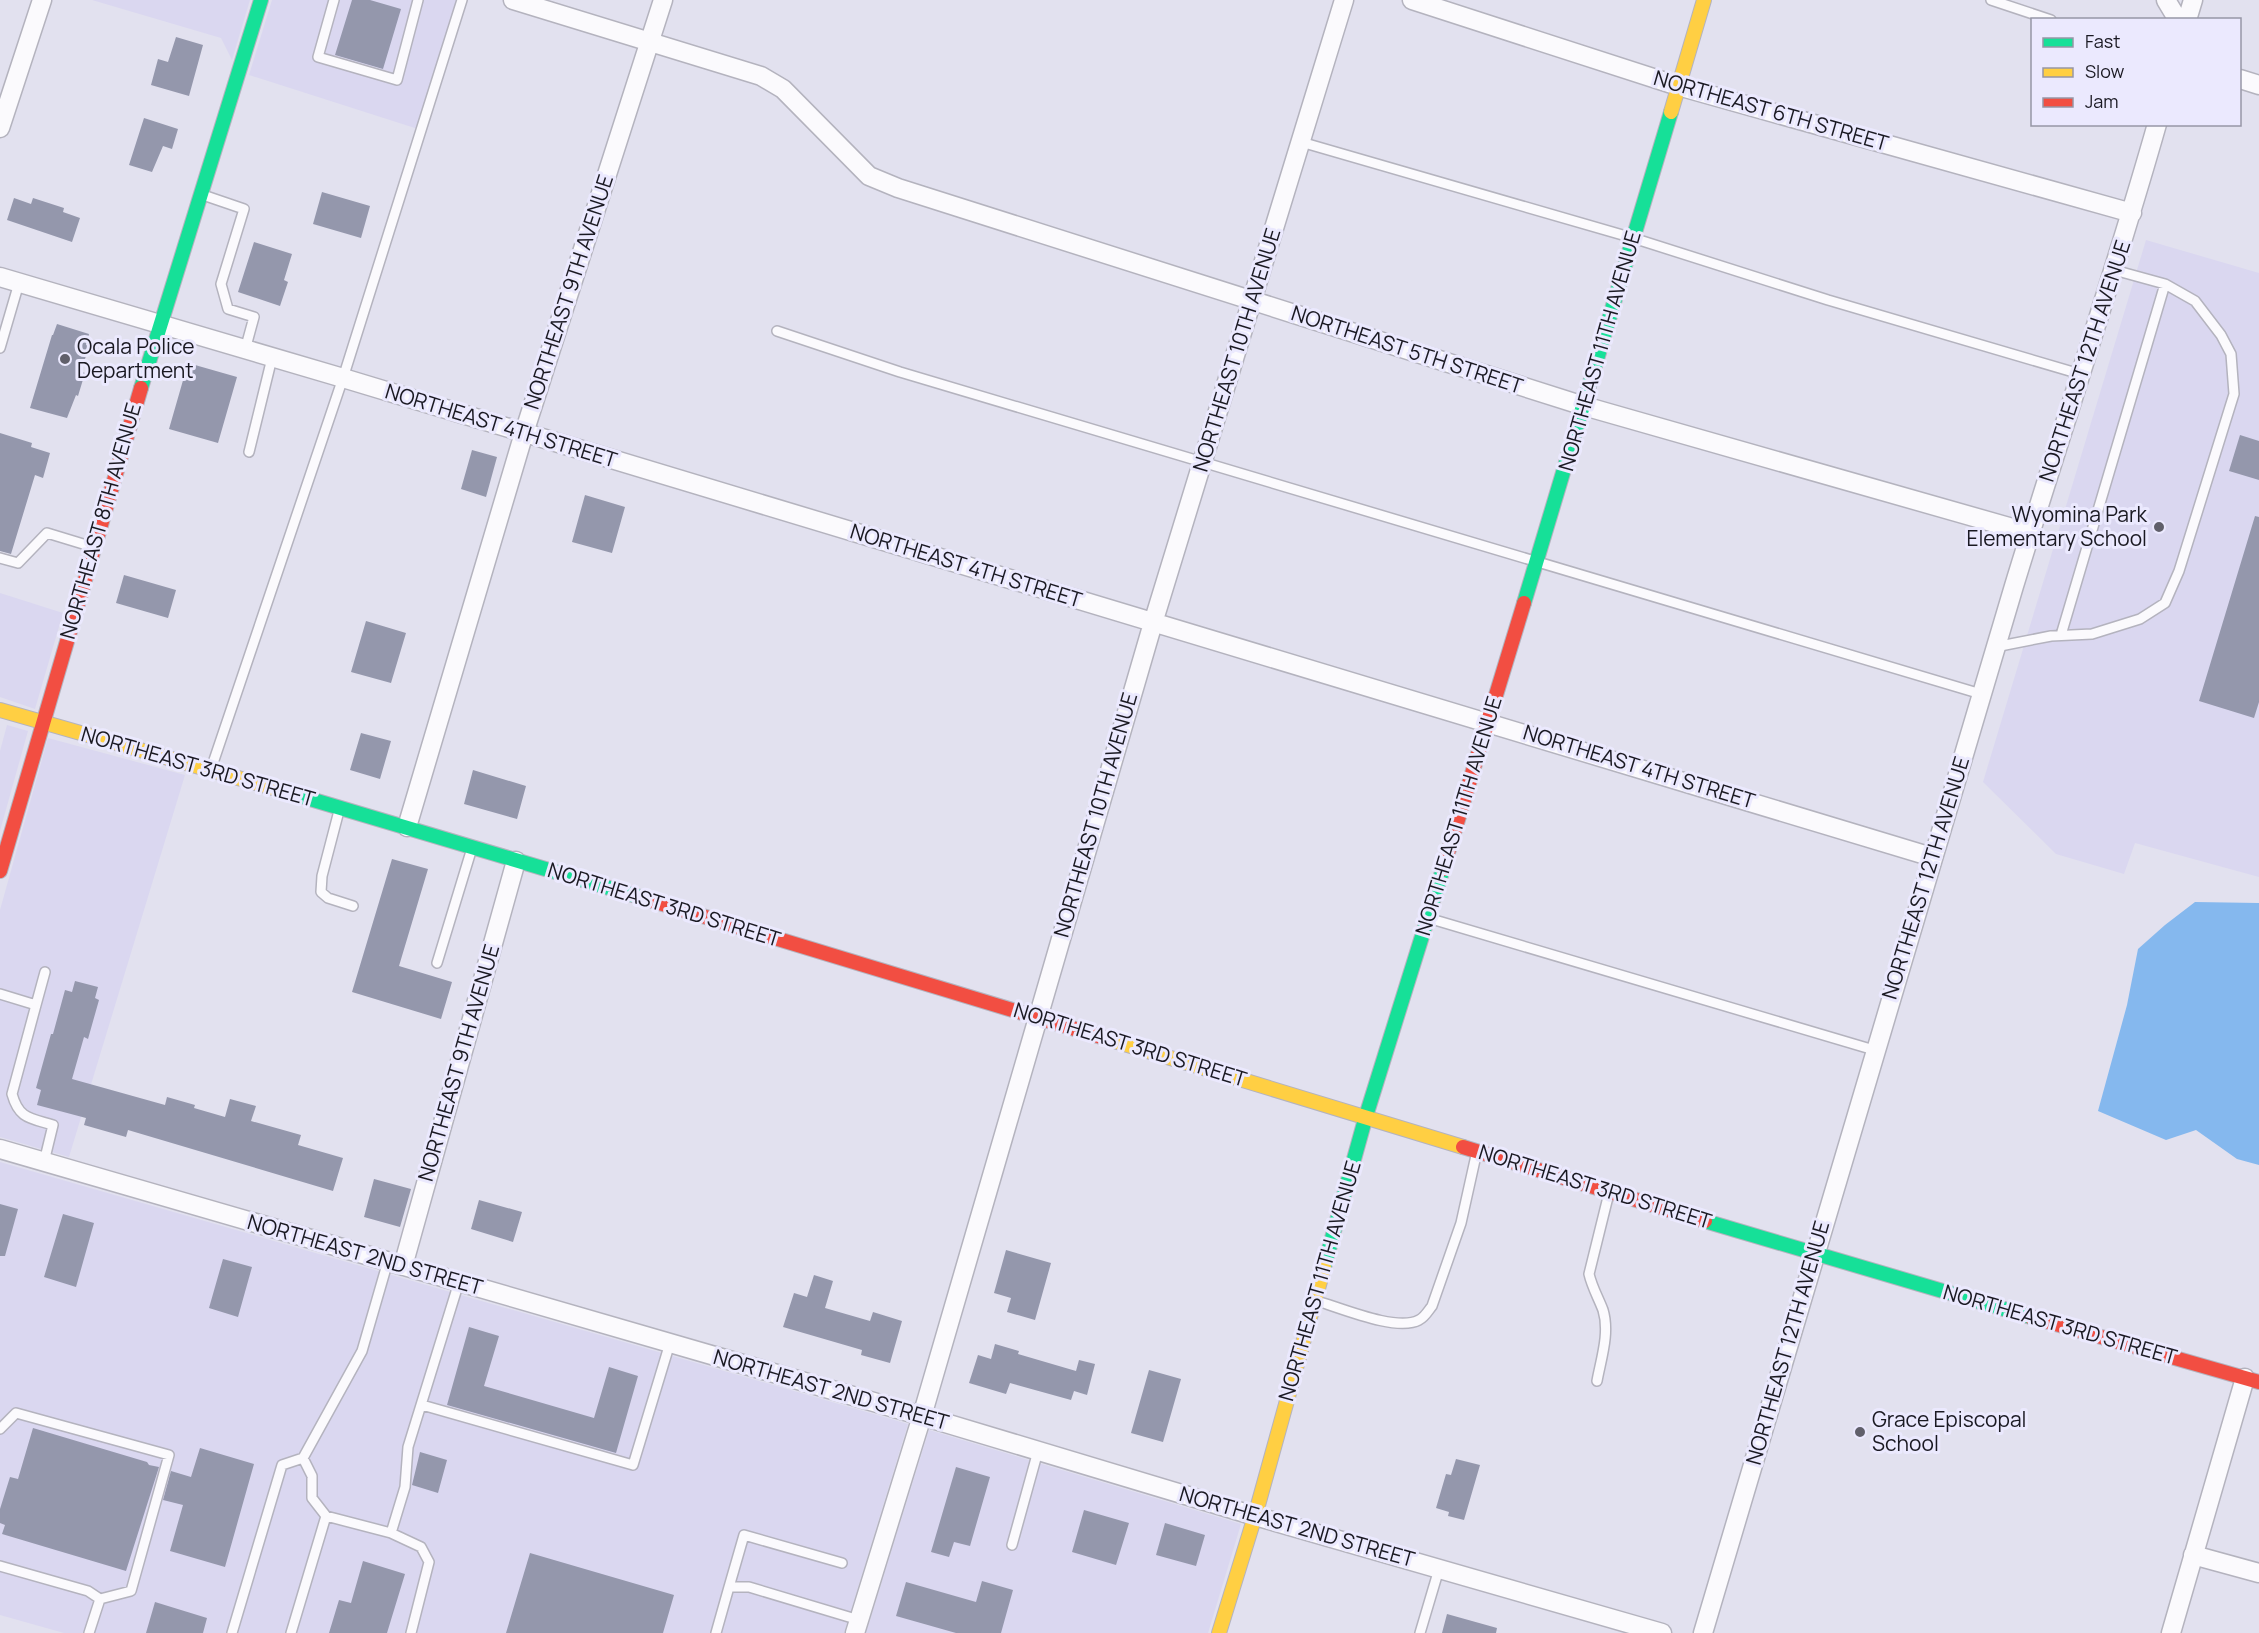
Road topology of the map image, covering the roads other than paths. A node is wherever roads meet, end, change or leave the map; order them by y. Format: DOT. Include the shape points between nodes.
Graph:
graph roads {
  1 [pos="42,0"];
  2 [pos="261,0"];
  3 [pos="334,0"];
  4 [pos="418,0"];
  5 [pos="462,0"];
  6 [pos="513,0"];
  7 [pos="663,0"];
  8 [pos="1344,0"];
  9 [pos="1412,0"];
  10 [pos="1704,0"];
  11 [pos="1990,0"];
  12 [pos="2166,0"];
  13 [pos="2193,0"];
  14 [pos="2045,18"];
  15 [pos="2177,18"];
  16 [pos="2188,18"];
  17 [pos="649,43"];
  18 [pos="2241,79"];
  19 [pos="2259,85"];
  20 [pos="1678,86"];
  21 [pos="2156,126"];
  22 [pos="0,128"];
  23 [pos="1301,142"];
  24 [pos="200,194"];
  25 [pos="2132,213"];
  26 [pos="1633,238"];
  27 [pos="2114,270"];
  28 [pos="0,277"];
  29 [pos="19,283"];
  30 [pos="2165,285"];
  31 [pos="1252,302"];
  32 [pos="159,325"];
  33 [pos="777,331"];
  34 [pos="0,348"];
  35 [pos="245,350"];
  36 [pos="272,358"];
  37 [pos="2080,374"];
  38 [pos="343,378"];
  39 [pos="1584,406"];
  40 [pos="524,433"];
  41 [pos="249,452"];
  42 [pos="1203,462"];
  43 [pos="2030,533"];
  44 [pos="93,547"];
  45 [pos="0,558"];
  46 [pos="1537,560"];
  47 [pos="1153,623"];
  48 [pos="2061,635"];
  49 [pos="1995,647"];
  50 [pos="1981,694"];
  51 [pos="0,710"];
  52 [pos="1489,722"];
  53 [pos="41,723"];
  54 [pos="211,769"];
  55 [pos="340,807"];
  56 [pos="407,827"];
  57 [pos="472,848"];
  58 [pos="1932,856"];
  59 [pos="516,861"];
  60 [pos="0,871"];
  61 [pos="353,906"];
  62 [pos="1427,918"];
  63 [pos="437,963"];
  64 [pos="45,972"];
  65 [pos="0,994"];
  66 [pos="36,1005"];
  67 [pos="1037,1017"];
  68 [pos="1874,1050"];
  69 [pos="1366,1116"];
  70 [pos="0,1149"];
  71 [pos="1477,1150"];
  72 [pos="44,1162"];
  73 [pos="1609,1191"];
  74 [pos="1813,1254"];
  75 [pos="395,1263"];
  76 [pos="459,1282"];
  77 [pos="1315,1300"];
  78 [pos="670,1343"];
  79 [pos="2252,1380"];
  80 [pos="1597,1382"];
  81 [pos="422,1405"];
  82 [pos="922,1416"];
  83 [pos="0,1429"];
  84 [pos="1038,1451"];
  85 [pos="303,1458"];
  86 [pos="1254,1515"];
  87 [pos="326,1516"];
  88 [pos="391,1533"];
  89 [pos="1012,1545"];
  90 [pos="2193,1555"];
  91 [pos="842,1563"];
  92 [pos="0,1566"];
  93 [pos="1439,1569"];
  94 [pos="2259,1573"];
  95 [pos="729,1587"];
  96 [pos="100,1599"];
  97 [pos="857,1627"];
  98 [pos="89,1633"];
  99 [pos="232,1633"];
  100 [pos="291,1633"];
  101 [pos="411,1633"];
  102 [pos="716,1633"];
  103 [pos="1219,1633"];
  104 [pos="1420,1633"];
  105 [pos="1662,1633"];
  106 [pos="1703,1633"];
  107 [pos="2171,1633"];
  1 -- 22 [label="street"];
  2 -- 24 [label="street, NORTHEAST 8TH AVENUE"];
  3 -- 4 [label="lane" via="318,57 397,80"];
  5 -- 38 [label="lane"];
  6 -- 17 [label="street, NORTHEAST 5TH STREET"];
  7 -- 17 [label="street, NORTHEAST 9TH AVENUE"];
  8 -- 23 [label="street, NORTHEAST 10TH AVENUE"];
  9 -- 20 [label="street, NORTHEAST 6TH STREET"];
  10 -- 20 [label="street, NORTHEAST 11TH AVENUE"];
  11 -- 14 [label="lane"];
  12 -- 15 [label="street"];
  13 -- 16 [label="street"];
  17 -- 31 [label="street, NORTHEAST 5TH STREET" via="761,76 783,89 869,176"];
  17 -- 40 [label="street, NORTHEAST 9TH AVENUE"];
  18 -- 19 [label="street"];
  20 -- 25 [label="street, NORTHEAST 6TH STREET"];
  20 -- 26 [label="street, NORTHEAST 11TH AVENUE"];
  21 -- 25 [label="street, NORTHEAST 12TH AVENUE"];
  23 -- 26 [label="lane"];
  23 -- 31 [label="street, NORTHEAST 10TH AVENUE"];
  24 -- 32 [label="street, NORTHEAST 8TH AVENUE"];
  24 -- 35 [label="lane" via="244,209 221,284 228,309 254,317"];
  25 -- 27 [label="street, NORTHEAST 12TH AVENUE"];
  26 -- 37 [label="lane"];
  26 -- 39 [label="street, NORTHEAST 11TH AVENUE"];
  27 -- 30 [label="lane"];
  27 -- 37 [label="street, NORTHEAST 12TH AVENUE"];
  28 -- 29 [label="street, NORTHEAST 4TH STREET"];
  29 -- 32 [label="street, NORTHEAST 4TH STREET"];
  29 -- 34 [label="lane"];
  30 -- 48 [label="lane"];
  30 -- 48 [label="lane" via="2195,301 2221,335 2231,354 2234,394 2179,571 2165,603 2140,619 2092,634"];
  31 -- 39 [label="street, NORTHEAST 5TH STREET"];
  31 -- 42 [label="street, NORTHEAST 10TH AVENUE"];
  32 -- 35 [label="street, NORTHEAST 4TH STREET"];
  32 -- 44 [label="street, NORTHEAST 8TH AVENUE"];
  33 -- 42 [label="lane"];
  35 -- 36 [label="street, NORTHEAST 4TH STREET"];
  36 -- 38 [label="street, NORTHEAST 4TH STREET"];
  36 -- 41 [label="lane"];
  37 -- 43 [label="street, NORTHEAST 12TH AVENUE"];
  38 -- 40 [label="street, NORTHEAST 4TH STREET"];
  38 -- 54 [label="lane"];
  39 -- 43 [label="street, NORTHEAST 5TH STREET"];
  39 -- 46 [label="street, NORTHEAST 11TH AVENUE"];
  40 -- 47 [label="street, NORTHEAST 4TH STREET"];
  40 -- 56 [label="street, NORTHEAST 9TH AVENUE"];
  42 -- 46 [label="lane"];
  42 -- 47 [label="street, NORTHEAST 10TH AVENUE"];
  43 -- 49 [label="street, NORTHEAST 12TH AVENUE"];
  44 -- 45 [label="lane" via="47,533 18,563"];
  44 -- 53 [label="street, NORTHEAST 8TH AVENUE"];
  46 -- 50 [label="lane"];
  46 -- 52 [label="street, NORTHEAST 11TH AVENUE"];
  47 -- 52 [label="street, NORTHEAST 4TH STREET"];
  47 -- 67 [label="street, NORTHEAST 10TH AVENUE"];
  48 -- 49 [label="lane"];
  49 -- 50 [label="street, NORTHEAST 12TH AVENUE"];
  50 -- 58 [label="street, NORTHEAST 12TH AVENUE"];
  51 -- 53 [label="street, NORTHEAST 3RD STREET"];
  52 -- 58 [label="street, NORTHEAST 4TH STREET"];
  52 -- 62 [label="street, NORTHEAST 11TH AVENUE"];
  53 -- 54 [label="street, NORTHEAST 3RD STREET"];
  53 -- 60 [label="street, NORTHEAST 8TH AVENUE"];
  54 -- 55 [label="street, NORTHEAST 3RD STREET"];
  55 -- 56 [label="street, NORTHEAST 3RD STREET"];
  55 -- 61 [label="lane" via="321,892"];
  56 -- 57 [label="street, NORTHEAST 3RD STREET"];
  57 -- 59 [label="street, NORTHEAST 3RD STREET"];
  57 -- 63 [label="lane"];
  58 -- 68 [label="street, NORTHEAST 12TH AVENUE"];
  59 -- 67 [label="street, NORTHEAST 3RD STREET"];
  59 -- 75 [label="street, NORTHEAST 9TH AVENUE"];
  62 -- 68 [label="lane"];
  62 -- 69 [label="street, NORTHEAST 11TH AVENUE"];
  64 -- 66 [label="lane"];
  65 -- 66 [label="lane"];
  66 -- 72 [label="lane" via="12,1094 16,1108 29,1118 53,1125"];
  67 -- 69 [label="street, NORTHEAST 3RD STREET"];
  67 -- 82 [label="street, NORTHEAST 10TH AVENUE"];
  68 -- 74 [label="street, NORTHEAST 12TH AVENUE"];
  69 -- 71 [label="street, NORTHEAST 3RD STREET"];
  69 -- 77 [label="street, NORTHEAST 11TH AVENUE"];
  70 -- 72 [label="street, NORTHEAST 2ND STREET"];
  71 -- 73 [label="street, NORTHEAST 3RD STREET"];
  71 -- 77 [label="lane" via="1461,1222 1425,1316 1412,1322 1390,1322"];
  72 -- 75 [label="street, NORTHEAST 2ND STREET"];
  73 -- 74 [label="street, NORTHEAST 3RD STREET"];
  73 -- 80 [label="lane" via="1589,1274 1607,1328"];
  74 -- 79 [label="street, NORTHEAST 3RD STREET"];
  74 -- 106 [label="street, NORTHEAST 12TH AVENUE"];
  75 -- 76 [label="street, NORTHEAST 2ND STREET"];
  75 -- 85 [label="lane" via="362,1351"];
  76 -- 78 [label="street, NORTHEAST 2ND STREET"];
  76 -- 81 [label="lane"];
  77 -- 86 [label="street, NORTHEAST 11TH AVENUE"];
  78 -- 81 [label="lane" via="633,1465"];
  78 -- 82 [label="street, NORTHEAST 2ND STREET"];
  79 -- 90 [label="street"];
  81 -- 88 [label="lane" via="408,1447 405,1487"];
  82 -- 84 [label="street, NORTHEAST 2ND STREET"];
  82 -- 97 [label="street, NORTHEAST 10TH AVENUE"];
  83 -- 96 [label="lane" via="16,1413 169,1455 131,1591"];
  84 -- 86 [label="street, NORTHEAST 2ND STREET"];
  84 -- 89 [label="lane"];
  85 -- 87 [label="lane" via="312,1476 312,1498"];
  85 -- 99 [label="lane" via="282,1465"];
  86 -- 93 [label="street, NORTHEAST 2ND STREET"];
  86 -- 103 [label="street, NORTHEAST 11TH AVENUE"];
  87 -- 88 [label="lane"];
  87 -- 100 [label="lane"];
  88 -- 101 [label="lane" via="421,1547 429,1562"];
  90 -- 94 [label="street"];
  90 -- 107 [label="street"];
  91 -- 95 [label="lane" via="744,1535"];
  92 -- 96 [label="lane" via="88,1591"];
  93 -- 104 [label="lane"];
  93 -- 105 [label="street, NORTHEAST 2ND STREET"];
  95 -- 97 [label="lane" via="749,1587"];
  95 -- 102 [label="lane"];
  96 -- 98 [label="lane"];
}
